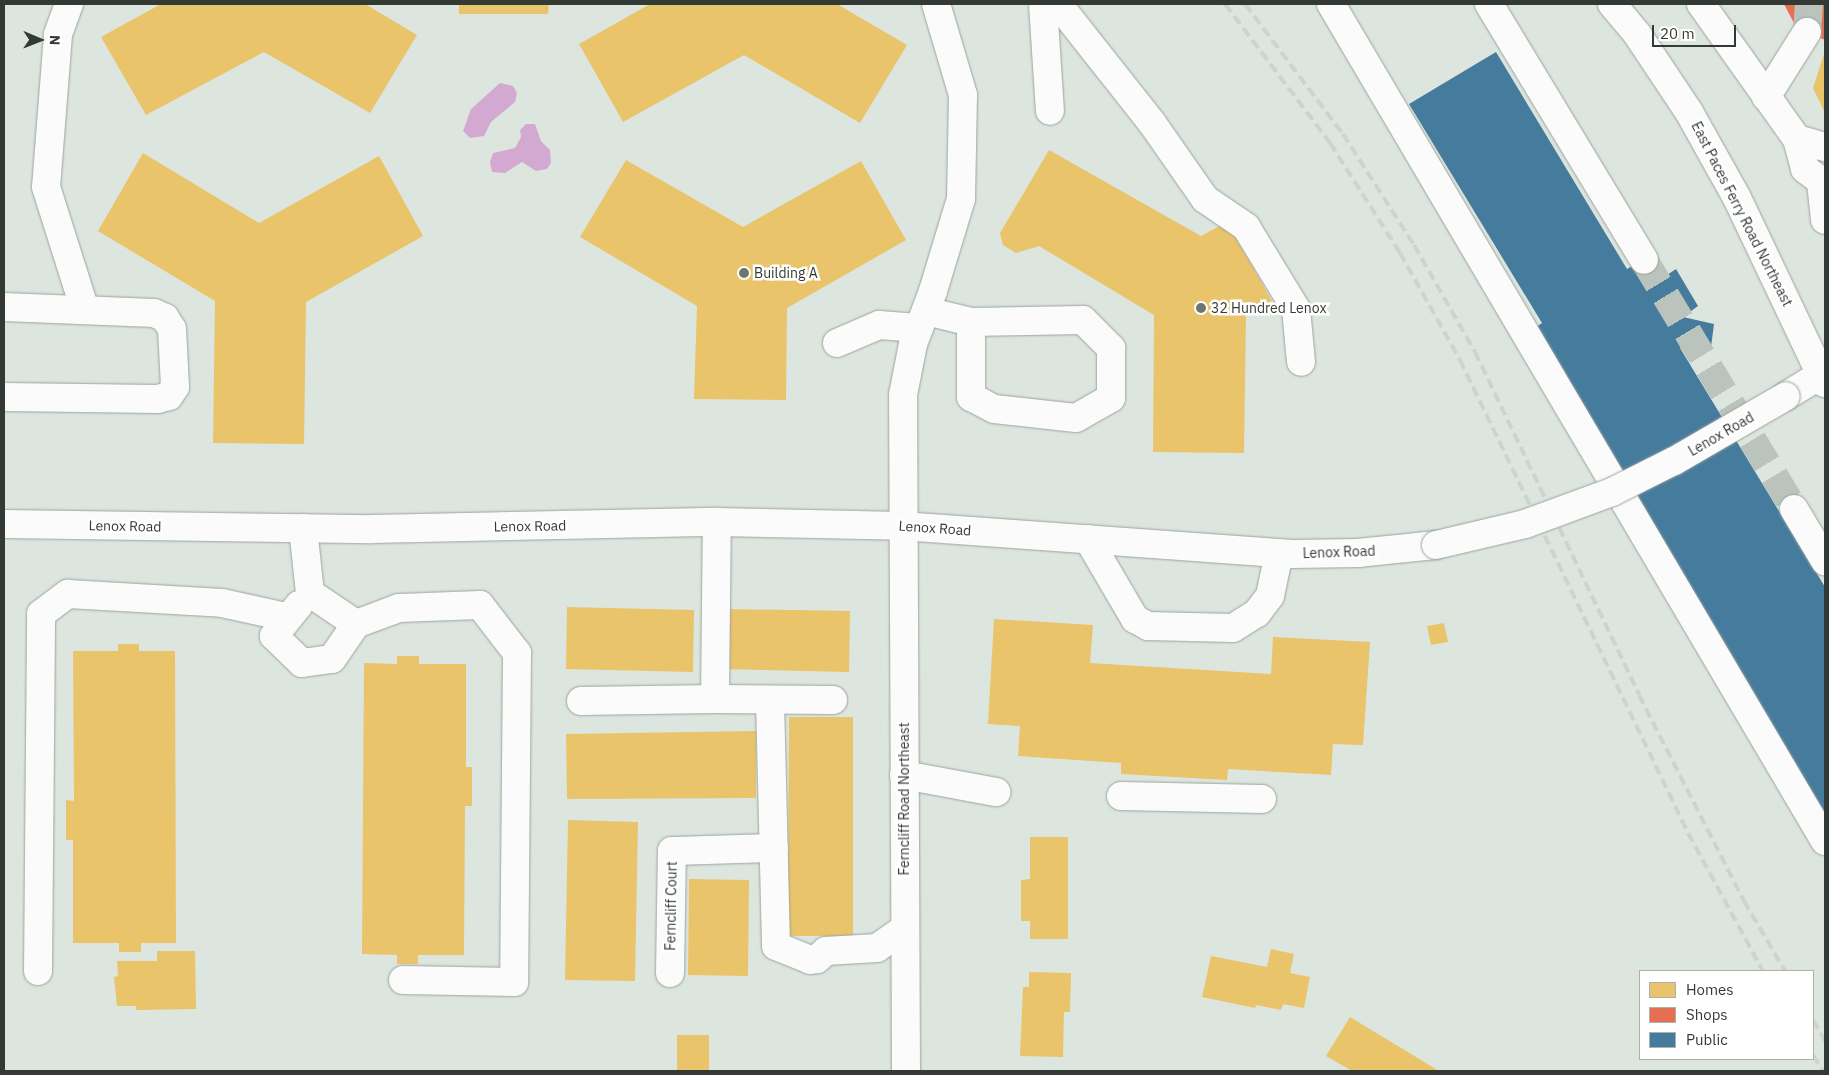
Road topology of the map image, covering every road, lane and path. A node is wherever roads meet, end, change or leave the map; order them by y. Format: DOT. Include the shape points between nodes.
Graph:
graph roads {
  1 [pos="69,4"];
  2 [pos="936,4"];
  3 [pos="1043,4"];
  4 [pos="1058,4"];
  5 [pos="1331,4"];
  6 [pos="1489,4"];
  7 [pos="1612,4"];
  8 [pos="1701,4"];
  9 [pos="1808,32"];
  10 [pos="1766,97"];
  11 [pos="1050,111"];
  12 [pos="1797,139"];
  13 [pos="1825,147"];
  14 [pos="1823,183"];
  15 [pos="1825,220"];
  16 [pos="1644,260"];
  17 [pos="4,307"];
  18 [pos="85,310"];
  19 [pos="922,319"];
  20 [pos="971,322"];
  21 [pos="837,343"];
  22 [pos="1301,362"];
  23 [pos="1824,376"];
  24 [pos="4,397"];
  25 [pos="1794,509"];
  26 [pos="717,522"];
  27 [pos="4,524"];
  28 [pos="902,526"];
  29 [pos="303,528"];
  30 [pos="1088,539"];
  31 [pos="1279,553"];
  32 [pos="1825,561"];
  33 [pos="310,593"];
  34 [pos="286,617"];
  35 [pos="356,624"];
  36 [pos="715,699"];
  37 [pos="770,700"];
  38 [pos="833,700"];
  39 [pos="582,701"];
  40 [pos="904,775"];
  41 [pos="996,792"];
  42 [pos="1121,796"];
  43 [pos="1262,799"];
  44 [pos="1825,841"];
  45 [pos="774,848"];
  46 [pos="904,940"];
  47 [pos="38,971"];
  48 [pos="670,973"];
  49 [pos="403,980"];
  50 [pos="906,1071"];
  1 -- 18 [label="street" via="58,35 46,187"];
  2 -- 19 [label="street, Ferncliff Road Northeast" via="963,95 961,199"];
  3 -- 11 [label="street"];
  4 -- 22 [label="street" via="1152,123 1205,200 1246,227 1296,309"];
  5 -- 44 [label="street"];
  6 -- 16 [label="street"];
  7 -- 23 [label="street, East Paces Ferry Road Northeast" via="1637,34 1689,112 1736,198"];
  8 -- 10 [label="street"];
  9 -- 10 [label="street"];
  10 -- 12 [label="street"];
  12 -- 13 [label="street"];
  12 -- 14 [label="street" via="1805,169"];
  14 -- 15 [label="street"];
  17 -- 18 [label="street"];
  18 -- 24 [label="street" via="154,313 165,318 172,329 175,387 169,396 158,399"];
  19 -- 20 [label="street"];
  19 -- 21 [label="street" via="879,325"];
  19 -- 28 [label="street, Ferncliff Road Northeast" via="903,396"];
  20 -- 20 [label="street" via="1083,320 1111,348 1111,398 1076,418 994,409 971,397"];
  23 -- 31 [label="street, Lenox Road, bridge" via="1674,461 1612,492 1525,524 1436,545 1358,553"];
  25 -- 32 [label="street"];
  26 -- 28 [label="street, Lenox Road"];
  26 -- 29 [label="street, Lenox Road"];
  26 -- 36 [label="street"];
  27 -- 29 [label="street, Lenox Road"];
  28 -- 30 [label="street, Lenox Road"];
  28 -- 40 [label="street, Ferncliff Road Northeast"];
  29 -- 33 [label="street"];
  30 -- 31 [label="street, Lenox Road"];
  30 -- 31 [label="street" via="1135,619 1148,626 1233,628 1257,613 1270,596"];
  33 -- 34 [label="street"];
  33 -- 35 [label="street"];
  34 -- 35 [label="street" via="274,636 302,663 332,659"];
  34 -- 47 [label="street" via="222,603 68,594 41,614"];
  35 -- 49 [label="street" via="399,608 480,605 517,652 514,982"];
  36 -- 37 [label="street"];
  36 -- 39 [label="street"];
  37 -- 38 [label="street"];
  37 -- 45 [label="street"];
  40 -- 41 [label="street"];
  40 -- 46 [label="street, Ferncliff Road Northeast"];
  42 -- 43 [label="street"];
  45 -- 46 [label="street" via="776,946 810,960 817,959 826,951 878,948"];
  45 -- 48 [label="street, Ferncliff Court" via="672,851"];
  46 -- 50 [label="street, Ferncliff Road Northeast"];
}
